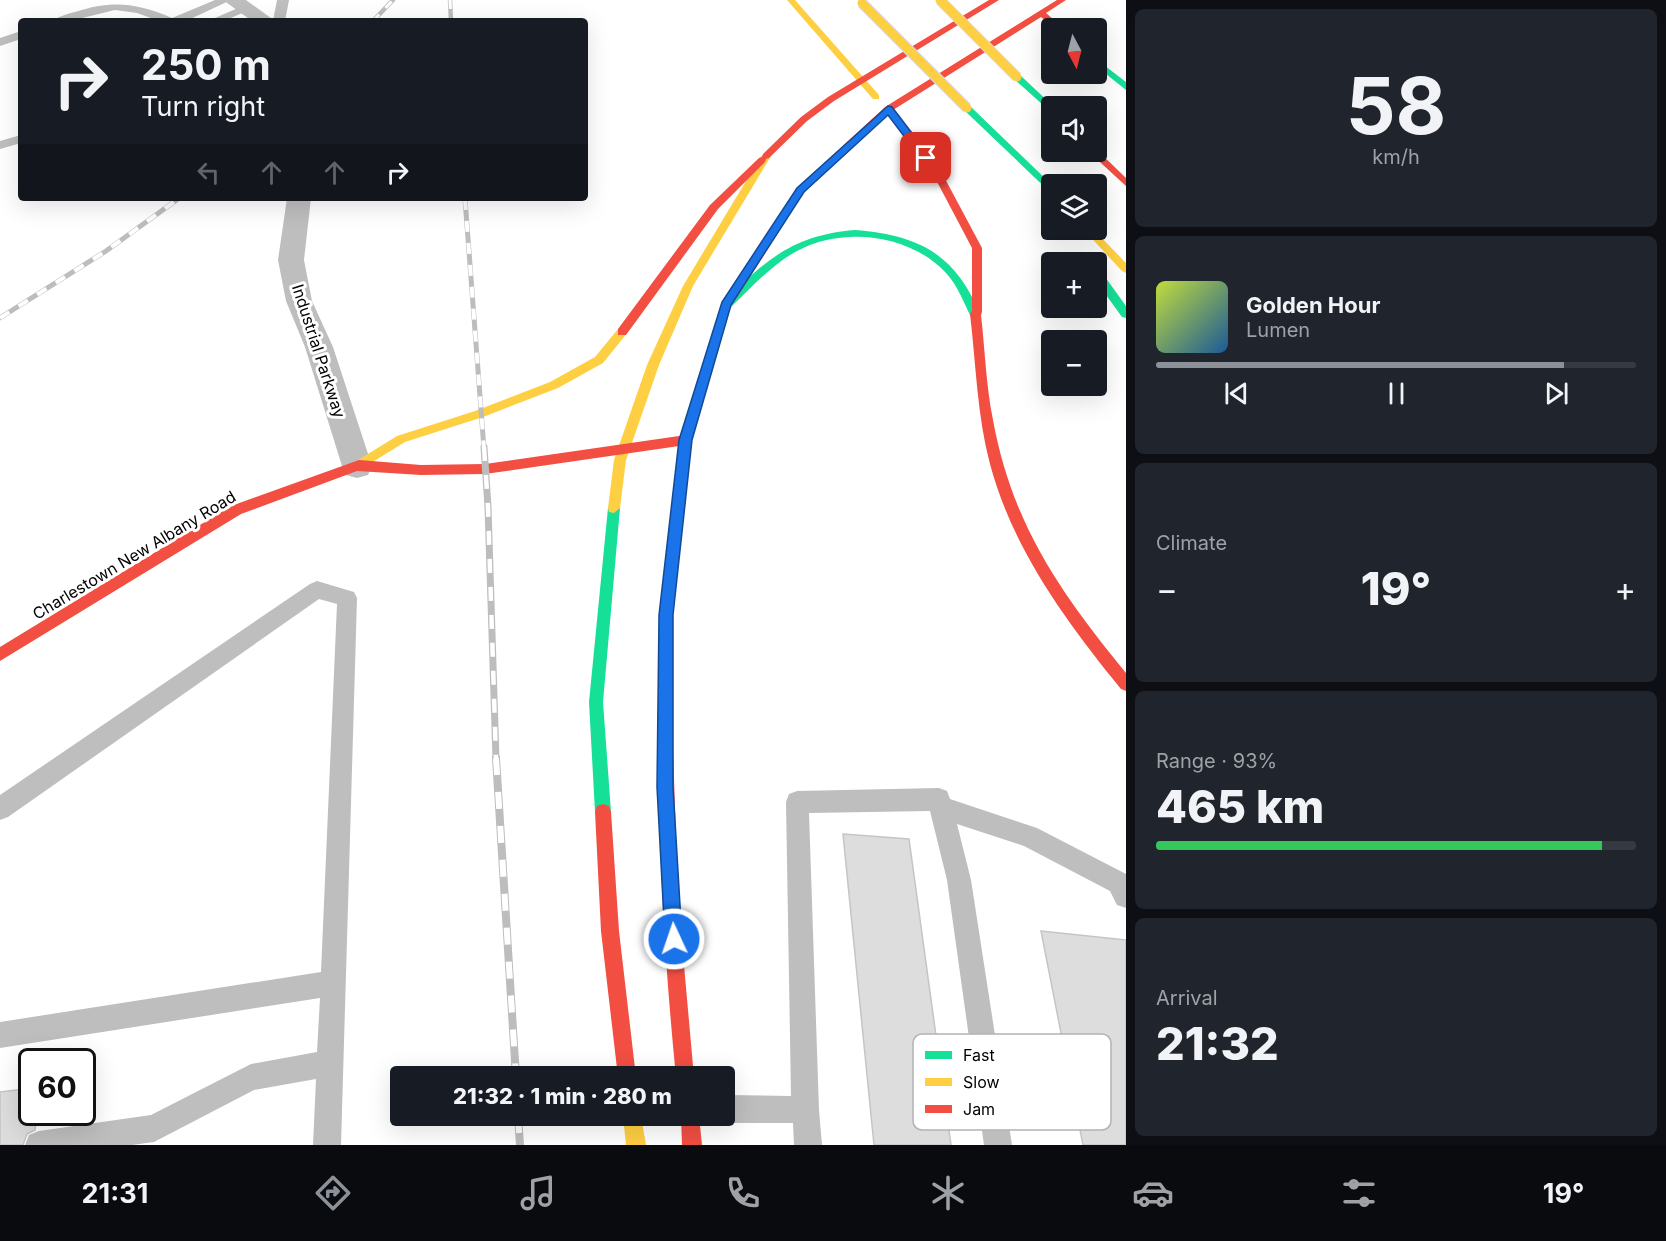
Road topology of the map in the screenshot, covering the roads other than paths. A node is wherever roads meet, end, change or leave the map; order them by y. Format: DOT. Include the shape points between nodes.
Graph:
graph roads {
  1 [pos="225,0"];
  2 [pos="283,0"];
  3 [pos="791,0"];
  4 [pos="940,0"];
  5 [pos="995,0"];
  6 [pos="1026,0"];
  7 [pos="1062,0"];
  8 [pos="860,2"];
  9 [pos="239,4"];
  10 [pos="1042,14"];
  11 [pos="68,18"];
  12 [pos="164,18"];
  13 [pos="183,18"];
  14 [pos="218,18"];
  15 [pos="260,18"];
  16 [pos="280,18"];
  17 [pos="1047,18"];
  18 [pos="18,35"];
  19 [pos="0,42"];
  20 [pos="1107,71"];
  21 [pos="860,81"];
  22 [pos="1126,87"];
  23 [pos="1041,100"];
  24 [pos="888,109"];
  25 [pos="18,140"];
  26 [pos="0,145"];
  27 [pos="762,160"];
  28 [pos="1104,162"];
  29 [pos="1123,180"];
  30 [pos="1041,188"];
  31 [pos="299,201"];
  32 [pos="1098,240"];
  33 [pos="1126,269"];
  34 [pos="1107,288"];
  35 [pos="726,305"];
  36 [pos="1126,314"];
  37 [pos="977,333"];
  38 [pos="686,440"];
  39 [pos="625,446"];
  40 [pos="357,466"];
  41 [pos="0,655"];
  42 [pos="1126,684"];
  43 [pos="940,807"];
  44 [pos="0,809"];
  45 [pos="1126,896"];
  46 [pos="334,983"];
  47 [pos="981,1034"];
  48 [pos="0,1035"];
  49 [pos="331,1063"];
  50 [pos="626,1066"];
  51 [pos="685,1066"];
  52 [pos="735,1109"];
  53 [pos="805,1110"];
  54 [pos="633,1126"];
  55 [pos="691,1126"];
  56 [pos="996,1130"];
  57 [pos="39,1145"];
  58 [pos="327,1145"];
  59 [pos="636,1145"];
  60 [pos="692,1145"];
  61 [pos="808,1145"];
  62 [pos="998,1145"];
  1 -- 13 [label="lane"];
  2 -- 16 [label="lane"];
  3 -- 21 [label="main road"];
  4 -- 23 [label="main road, bridge"];
  5 -- 21 [label="main road, Charlestown New Albany Road"];
  6 -- 10 [label="main road"];
  7 -- 10 [label="main road"];
  8 -- 30 [label="main road, bridge" via="1000,138"];
  9 -- 14 [label="lane"];
  9 -- 15 [label="street"];
  10 -- 17 [label="main road"];
  10 -- 24 [label="main road"];
  11 -- 12 [label="lane" via="110,3 128,2"];
  18 -- 19 [label="lane"];
  20 -- 22 [label="main road"];
  21 -- 24 [label="main road"];
  21 -- 27 [label="main road, Charlestown New Albany Road" via="804,119"];
  24 -- 35 [label="main road" via="800,190"];
  24 -- 37 [label="main road" via="938,175 977,248"];
  25 -- 26 [label="lane"];
  27 -- 39 [label="main road" via="688,286 653,365"];
  27 -- 40 [label="main road, Charlestown New Albany Road" via="714,207 638,315 599,360 554,386 401,439"];
  28 -- 29 [label="main road"];
  31 -- 40 [label="street, Industrial Parkway" via="291,260 299,301 319,347"];
  32 -- 33 [label="main road"];
  34 -- 36 [label="main road"];
  35 -- 37 [label="main road" via="777,260 804,243 830,235 873,233 910,243 956,277 970,298"];
  35 -- 38 [label="main road"];
  37 -- 42 [label="main road" via="980,375 997,469 1025,541 1079,627"];
  38 -- 39 [label="main road, Charlestown New Albany Road"];
  38 -- 51 [label="main road" via="666,615 665,787 677,1005"];
  39 -- 40 [label="main road, Charlestown New Albany Road" via="484,469 415,471"];
  39 -- 50 [label="main road" via="608,551 596,702 610,931"];
  40 -- 41 [label="main road, Charlestown New Albany Road" via="236,510"];
  43 -- 45 [label="lane" via="1029,836 1119,883"];
  43 -- 47 [label="lane" via="958,880"];
  43 -- 53 [label="lane" via="939,799 797,802"];
  44 -- 46 [label="lane" via="317,590 347,598"];
  46 -- 48 [label="lane"];
  46 -- 49 [label="lane"];
  49 -- 57 [label="lane" via="251,1077 154,1128"];
  49 -- 58 [label="lane"];
  52 -- 53 [label="lane"];
  53 -- 61 [label="lane"];
  54 -- 59 [label="main road"];
  55 -- 60 [label="main road"];
  56 -- 62 [label="lane"];
}
